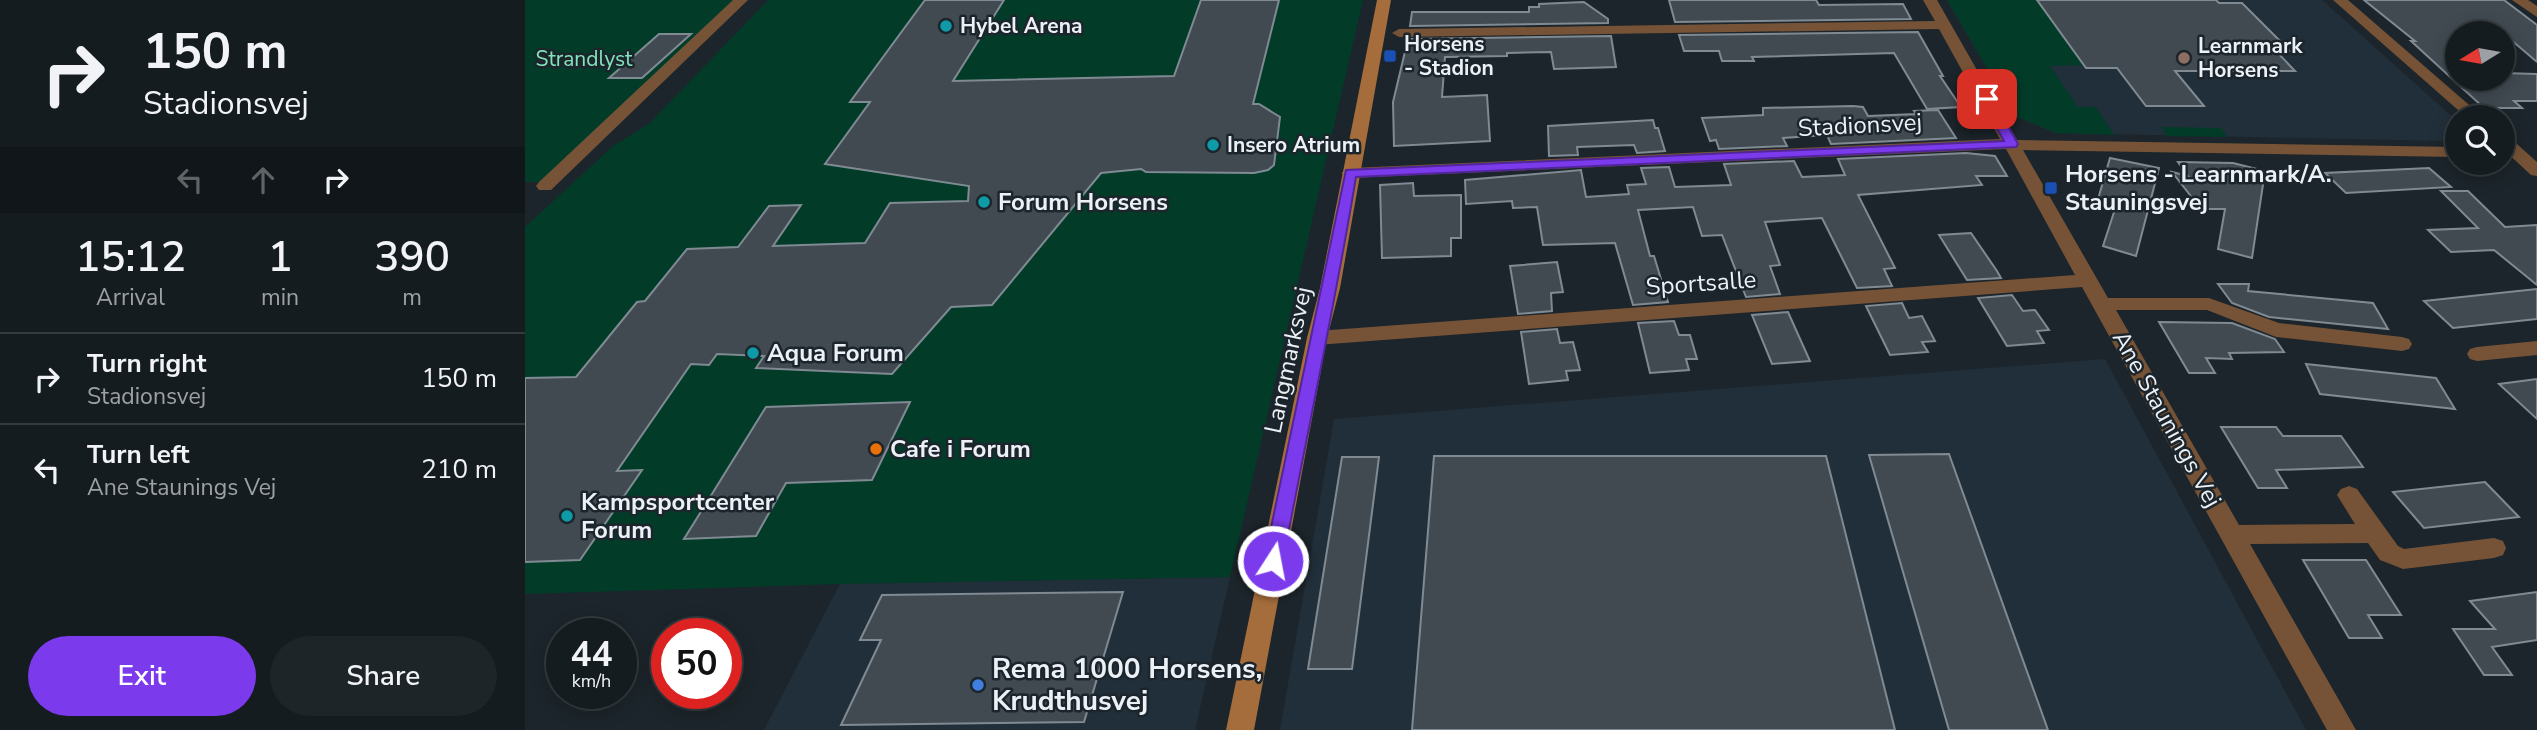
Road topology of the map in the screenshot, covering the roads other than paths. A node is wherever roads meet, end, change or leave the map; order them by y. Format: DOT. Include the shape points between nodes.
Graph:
graph roads {
  1 [pos="741,0"];
  2 [pos="1384,0"];
  3 [pos="1930,0"];
  4 [pos="2340,0"];
  5 [pos="2519,0"];
  6 [pos="2537,13"];
  7 [pos="1944,24"];
  8 [pos="1399,33"];
  9 [pos="2461,105"];
  10 [pos="2012,144"];
  11 [pos="2445,152"];
  12 [pos="2515,153"];
  13 [pos="2537,154"];
  14 [pos="2515,156"];
  15 [pos="2537,171"];
  16 [pos="1350,173"];
  17 [pos="545,186"];
  18 [pos="2088,280"];
  19 [pos="2102,304"];
  20 [pos="1317,338"];
  21 [pos="2402,344"];
  22 [pos="2537,348"];
  23 [pos="2477,354"];
  24 [pos="2349,495"];
  25 [pos="2375,533"];
  26 [pos="2231,535"];
  27 [pos="2494,548"];
  28 [pos="1240,730"];
  29 [pos="2342,730"];
  1 -- 17 [label="street"];
  2 -- 16 [label="main road, Langmarksvej"];
  3 -- 7 [label="street, Ane Staunings Vej"];
  4 -- 9 [label="street"];
  5 -- 6 [label="street"];
  7 -- 8 [label="street"];
  7 -- 10 [label="street, Ane Staunings Vej"];
  10 -- 11 [label="street, Stadionsvej"];
  10 -- 16 [label="street, Stadionsvej"];
  10 -- 18 [label="street, Ane Staunings Vej"];
  12 -- 13 [label="street"];
  14 -- 15 [label="street"];
  16 -- 20 [label="main road, Langmarksvej"];
  18 -- 19 [label="street, Ane Staunings Vej"];
  18 -- 20 [label="street, Sportsalle"];
  19 -- 21 [label="street, Ane Staunings Vej" via="2209,304 2276,330"];
  19 -- 26 [label="street, Ane Staunings Vej"];
  20 -- 28 [label="main road, Langmarksvej"];
  22 -- 23 [label="street"];
  24 -- 25 [label="street"];
  25 -- 26 [label="street, Ane Staunings Vej"];
  25 -- 27 [label="street" via="2389,553 2403,559"];
  26 -- 29 [label="street, Ane Staunings Vej"];
}
